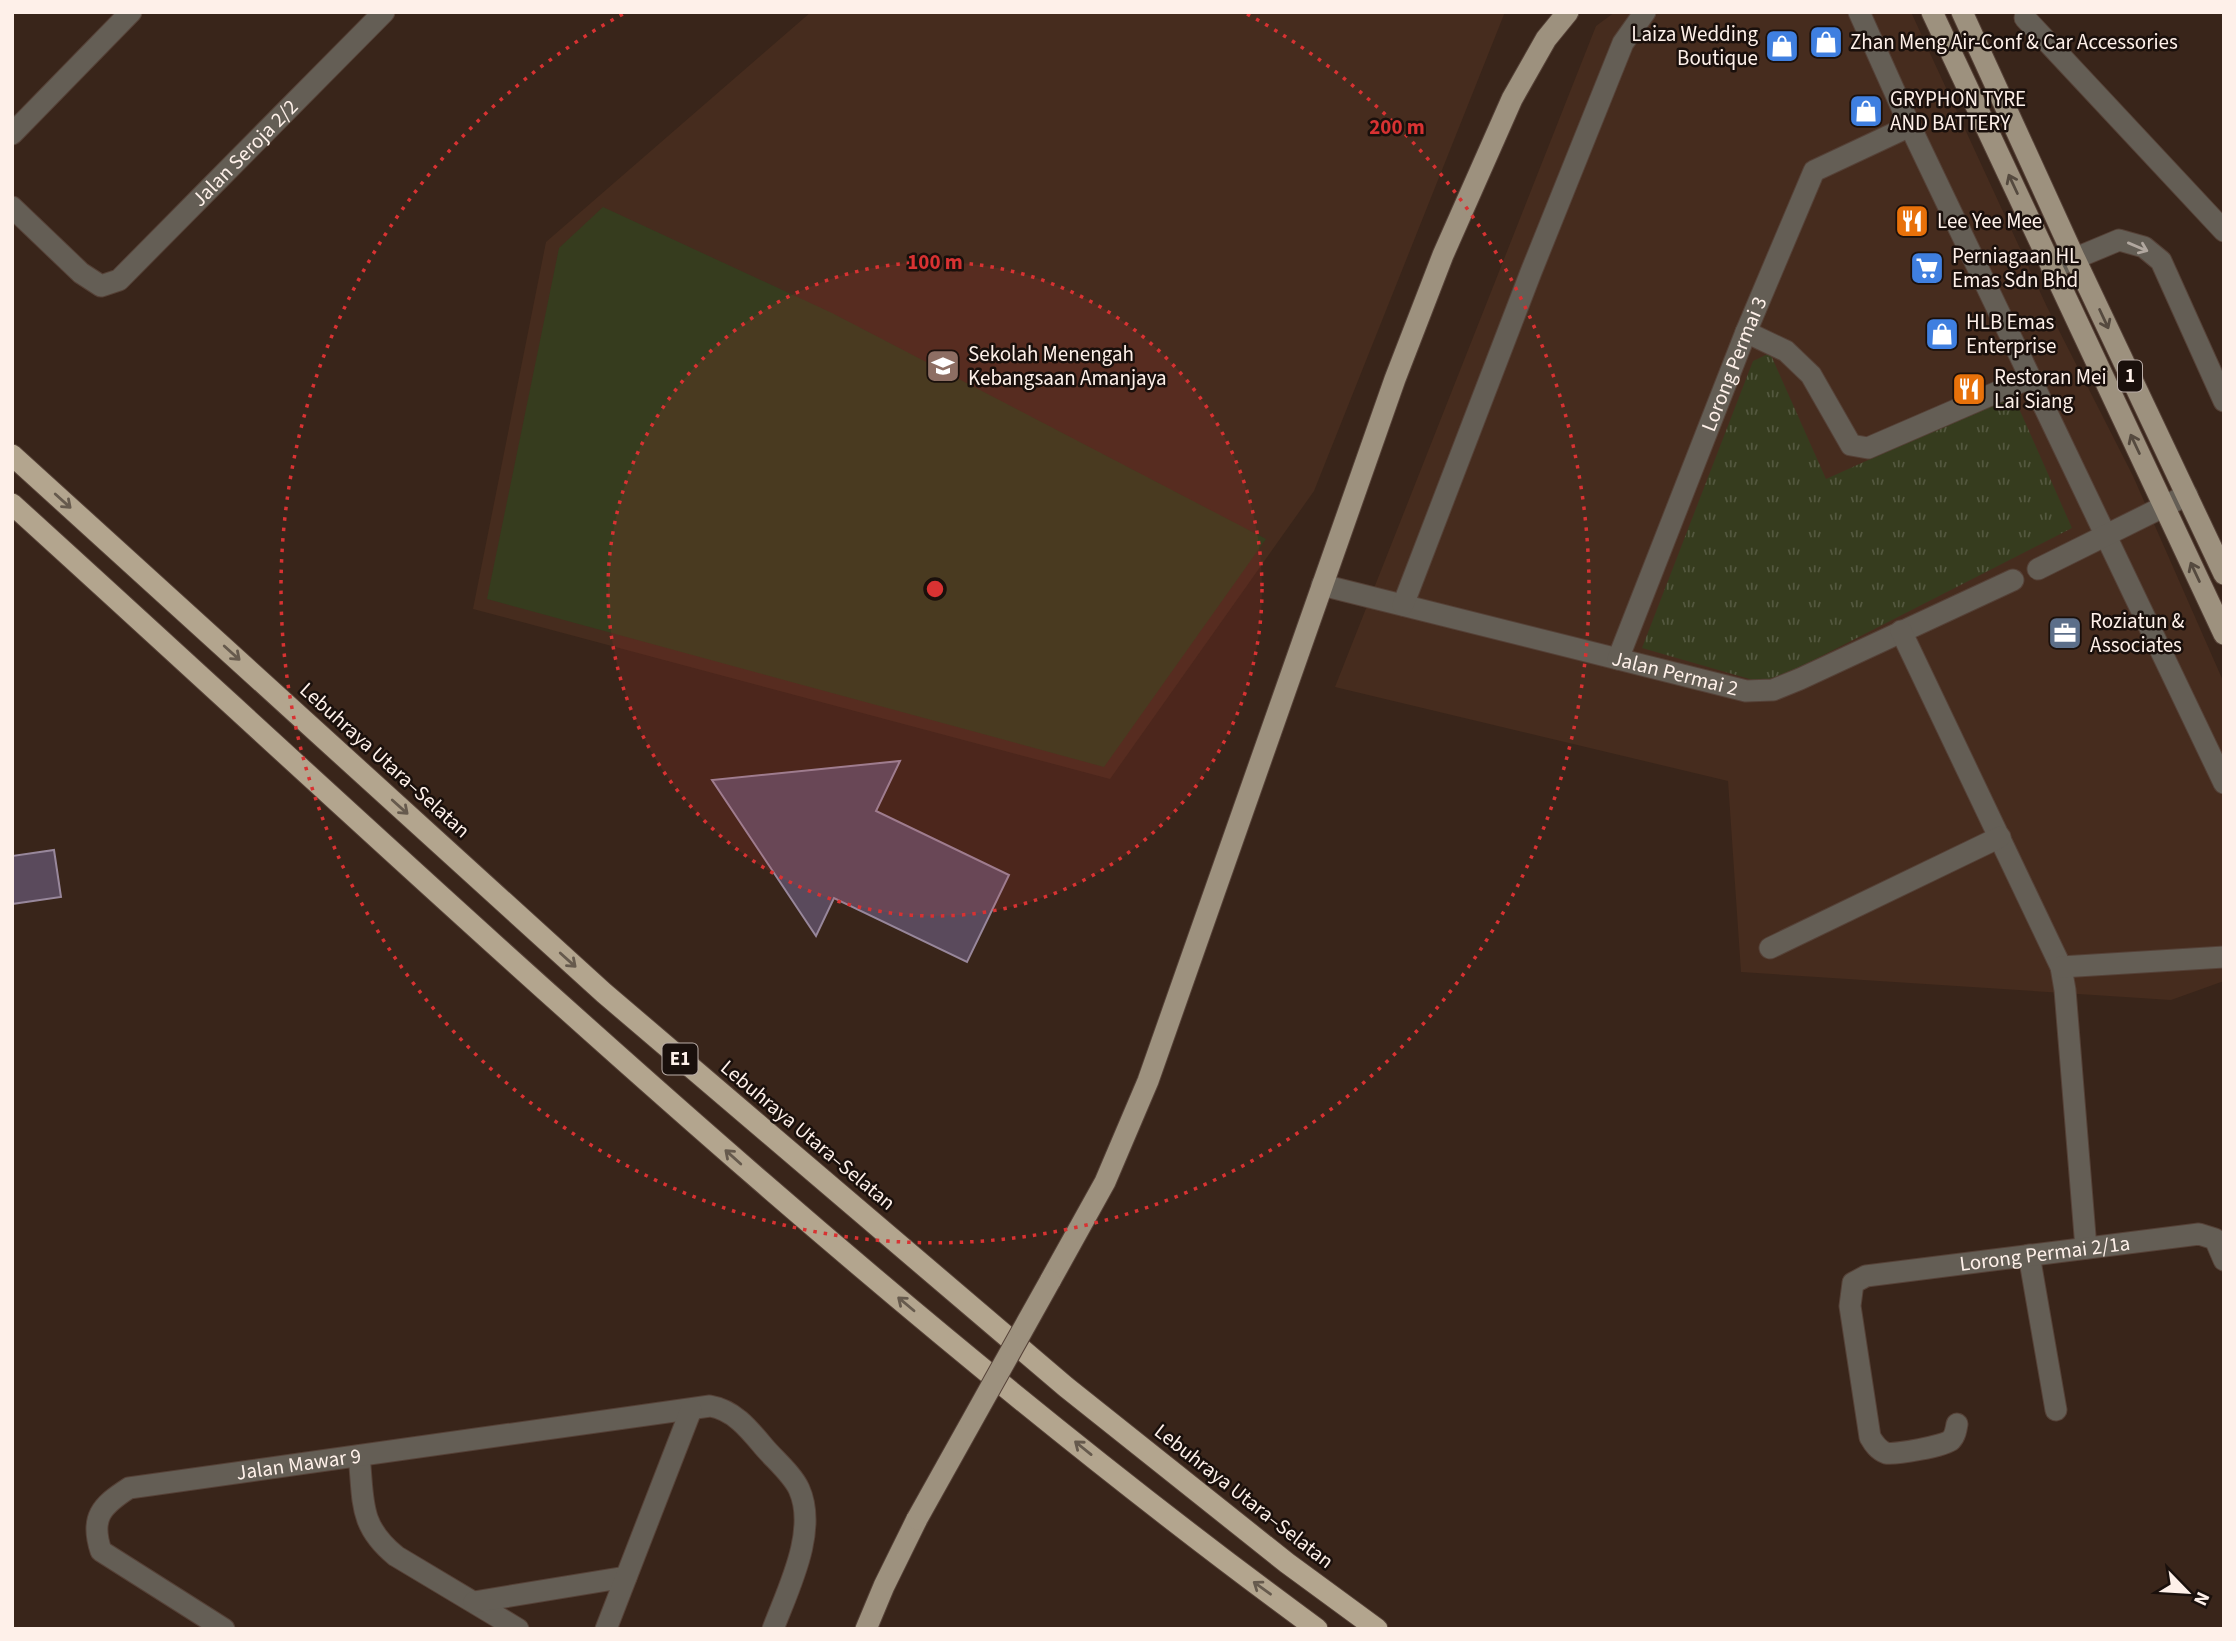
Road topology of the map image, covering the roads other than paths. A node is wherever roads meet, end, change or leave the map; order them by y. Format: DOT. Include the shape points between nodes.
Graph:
graph roads {
  1 [pos="131,12"];
  2 [pos="384,12"];
  3 [pos="1568,12"];
  4 [pos="1645,12"];
  5 [pos="1859,12"];
  6 [pos="1932,12"];
  7 [pos="1962,12"];
  8 [pos="2025,18"];
  9 [pos="1910,126"];
  10 [pos="12,134"];
  11 [pos="12,207"];
  12 [pos="2220,218"];
  13 [pos="2074,257"];
  14 [pos="2052,268"];
  15 [pos="1746,332"];
  16 [pos="2030,378"];
  17 [pos="2224,401"];
  18 [pos="12,455"];
  19 [pos="2186,495"];
  20 [pos="12,504"];
  21 [pos="2164,506"];
  22 [pos="2106,535"];
  23 [pos="2038,569"];
  24 [pos="2224,574"];
  25 [pos="2013,580"];
  26 [pos="1322,585"];
  27 [pos="1403,606"];
  28 [pos="1901,631"];
  29 [pos="2224,634"];
  30 [pos="1618,659"];
  31 [pos="2224,783"];
  32 [pos="2000,837"];
  33 [pos="1770,948"];
  34 [pos="2224,957"];
  35 [pos="2061,967"];
  36 [pos="2086,1248"];
  37 [pos="2028,1255"];
  38 [pos="2224,1260"];
  39 [pos="2056,1409"];
  40 [pos="691,1410"];
  41 [pos="1957,1424"];
  42 [pos="359,1456"];
  43 [pos="626,1577"];
  44 [pos="474,1602"];
  45 [pos="224,1629"];
  46 [pos="518,1629"];
  47 [pos="606,1629"];
  48 [pos="773,1629"];
  49 [pos="866,1629"];
  50 [pos="1317,1629"];
  51 [pos="1377,1629"];
  1 -- 10 [label="street"];
  2 -- 11 [label="street, Jalan Seroja 2/2" via="119,280 101,286 80,273"];
  3 -- 26 [label="main road" via="1546,39 1512,99 1443,255"];
  4 -- 27 [label="street" via="1623,43"];
  5 -- 9 [label="street"];
  14 -- 6 [label="main road, 1, one-way"];
  7 -- 13 [label="main road, 1"];
  8 -- 12 [label="street"];
  9 -- 15 [label="street, Lorong Permai 3" via="1814,171"];
  9 -- 16 [label="street"];
  13 -- 14 [label="street"];
  13 -- 17 [label="street, one-way" via="2119,240 2144,247 2161,261"];
  13 -- 19 [label="main road, 1, one-way"];
  21 -- 14 [label="main road, 1, one-way"];
  15 -- 16 [label="street" via="1786,351 1811,375 1851,444 1868,448"];
  15 -- 30 [label="street, Lorong Permai 3"];
  16 -- 22 [label="street"];
  18 -- 51 [label="highway, Lebuhraya Utara–Selatan / E1, one-way" via="604,993 1066,1387"];
  19 -- 21 [label="street"];
  19 -- 24 [label="main road, 1"];
  50 -- 20 [label="highway, E1, one-way" via="1215,1554 947,1339 754,1176"];
  21 -- 22 [label="street"];
  29 -- 21 [label="main road, 1, one-way"];
  22 -- 23 [label="street"];
  22 -- 31 [label="street"];
  25 -- 28 [label="street, Jalan Permai 2"];
  26 -- 27 [label="street, Jalan Permai 2"];
  26 -- 49 [label="main road, bridge" via="1134,1116 1105,1182 918,1518"];
  27 -- 30 [label="street, Jalan Permai 2"];
  28 -- 30 [label="street, Jalan Permai 2" via="1773,690 1746,691"];
  28 -- 32 [label="street"];
  32 -- 33 [label="street"];
  32 -- 35 [label="street"];
  34 -- 35 [label="street"];
  35 -- 36 [label="street"];
  36 -- 37 [label="street, Lorong Permai 2/1a"];
  36 -- 38 [label="street, Lorong Permai 2/1a" via="2199,1234 2215,1239"];
  37 -- 39 [label="street"];
  37 -- 41 [label="street, Lorong Permai 2/1a" via="1867,1276 1853,1283 1850,1306 1875,1446 1894,1454 1947,1443"];
  40 -- 42 [label="street, Jalan Mawar 9"];
  40 -- 43 [label="street"];
  40 -- 48 [label="street, Jalan Mawar 9" via="723,1408 742,1422 799,1488 806,1518 798,1563"];
  42 -- 44 [label="street" via="365,1517 371,1531 396,1556"];
  42 -- 45 [label="street, Jalan Mawar 9" via="129,1488 99,1513 96,1535 101,1551"];
  43 -- 44 [label="street"];
  43 -- 47 [label="street"];
  44 -- 46 [label="street"];
}
